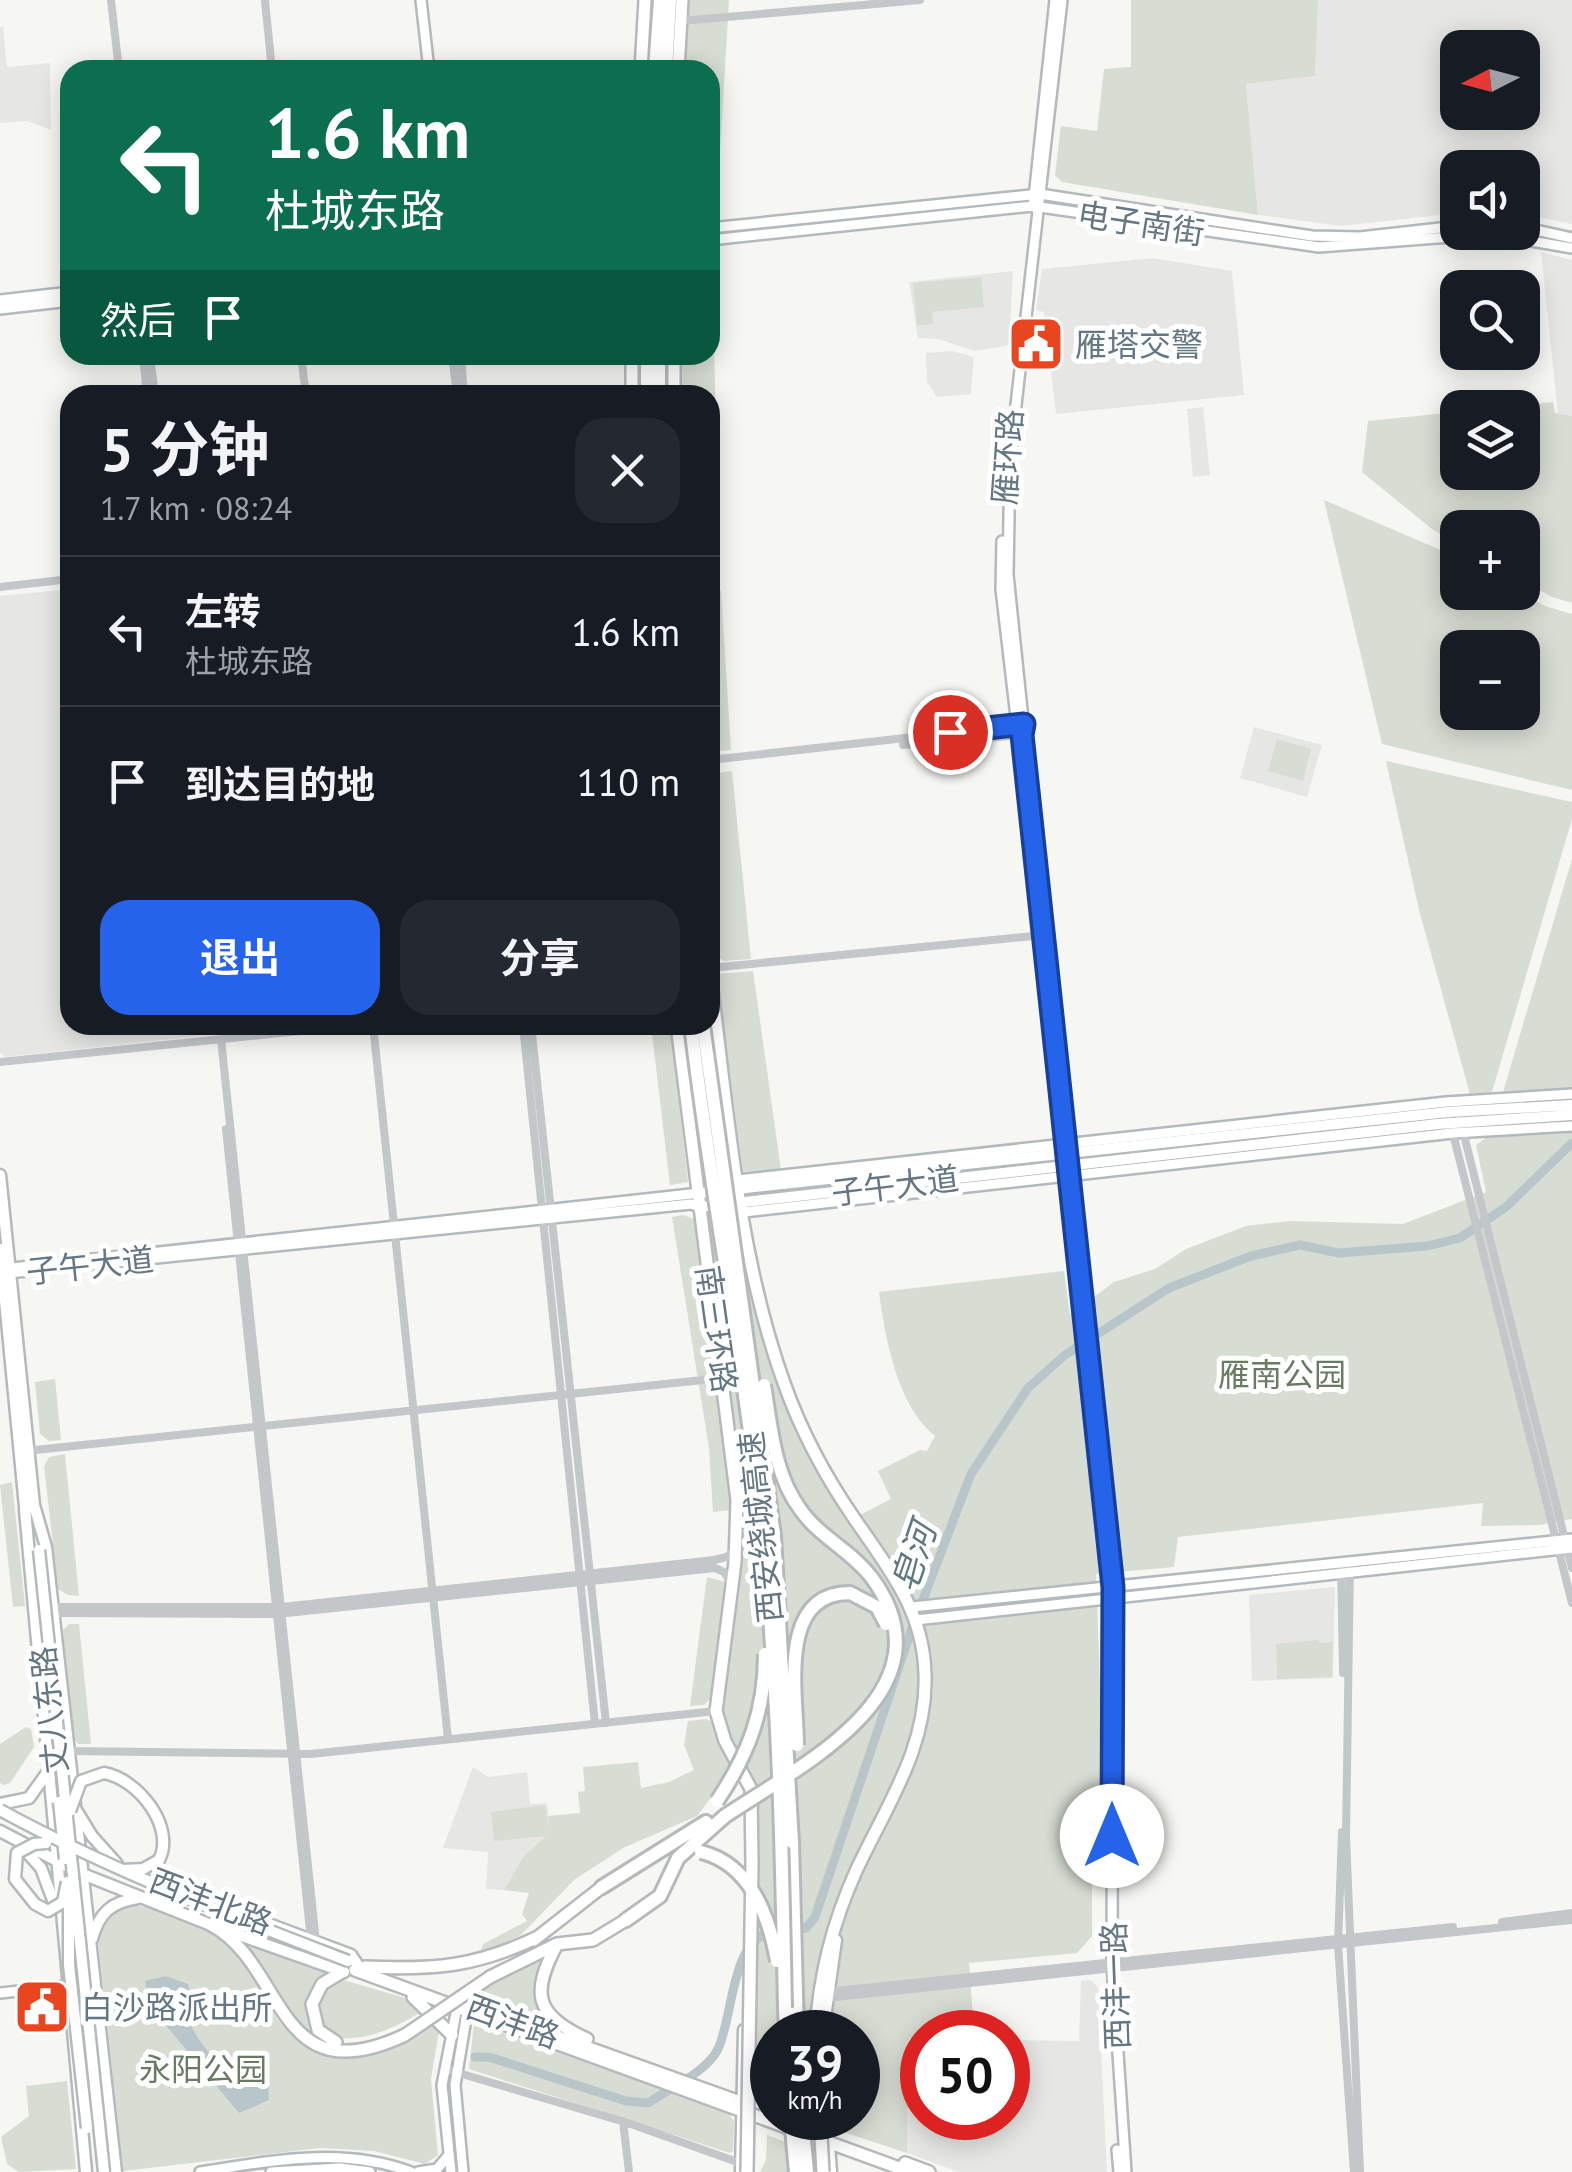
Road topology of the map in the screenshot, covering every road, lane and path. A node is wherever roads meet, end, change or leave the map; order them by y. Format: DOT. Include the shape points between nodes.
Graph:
graph roads {
  1 [pos="109,0"];
  2 [pos="264,0"];
  3 [pos="419,0"];
  4 [pos="645,0"];
  5 [pos="660,0"];
  6 [pos="670,0"];
  7 [pos="682,0"];
  8 [pos="920,0"];
  9 [pos="1058,0"];
  10 [pos="681,21"];
  11 [pos="115,60"];
  12 [pos="271,60"];
  13 [pos="425,60"];
  14 [pos="642,60"];
  15 [pos="656,60"];
  16 [pos="667,60"];
  17 [pos="679,60"];
  18 [pos="1036,200"];
  19 [pos="720,227"];
  20 [pos="1440,228"];
  21 [pos="1540,232"];
  22 [pos="1572,238"];
  23 [pos="720,239"];
  24 [pos="1572,248"];
  25 [pos="60,293"];
  26 [pos="0,300"];
  27 [pos="60,303"];
  28 [pos="0,309"];
  29 [pos="60,581"];
  30 [pos="0,587"];
  31 [pos="1021,730"];
  32 [pos="720,761"];
  33 [pos="1042,936"];
  34 [pos="720,970"];
  35 [pos="258,1035"];
  36 [pos="375,1035"];
  37 [pos="528,1035"];
  38 [pos="677,1035"];
  39 [pos="692,1035"];
  40 [pos="705,1035"];
  41 [pos="719,1035"];
  42 [pos="219,1039"];
  43 [pos="0,1062"];
  44 [pos="1572,1094"];
  45 [pos="1571,1115"];
  46 [pos="1454,1117"];
  47 [pos="1361,1127"];
  48 [pos="1382,1141"];
  49 [pos="1065,1159"];
  50 [pos="0,1175"];
  51 [pos="739,1184"];
  52 [pos="700,1200"];
  53 [pos="743,1207"];
  54 [pos="547,1213"];
  55 [pos="394,1229"];
  56 [pos="241,1246"];
  57 [pos="0,1249"];
  58 [pos="6,1270"];
  59 [pos="740,1275"];
  60 [pos="723,1378"];
  61 [pos="566,1395"];
  62 [pos="414,1412"];
  63 [pos="260,1427"];
  64 [pos="35,1450"];
  65 [pos="30,1508"];
  66 [pos="1564,1545"];
  67 [pos="736,1548"];
  68 [pos="36,1551"];
  69 [pos="764,1552"];
  70 [pos="1345,1568"];
  71 [pos="1572,1568"];
  72 [pos="591,1578"];
  73 [pos="580,1579"];
  74 [pos="732,1587"];
  75 [pos="1110,1592"];
  76 [pos="433,1594"];
  77 [pos="1572,1604"];
  78 [pos="911,1607"];
  79 [pos="53,1610"];
  80 [pos="280,1610"];
  81 [pos="716,1711"];
  82 [pos="606,1722"];
  83 [pos="595,1724"];
  84 [pos="448,1739"];
  85 [pos="67,1751"];
  86 [pos="46,1752"];
  87 [pos="294,1755"];
  88 [pos="48,1772"];
  89 [pos="72,1802"];
  90 [pos="0,1809"];
  91 [pos="722,1809"];
  92 [pos="69,1829"];
  93 [pos="0,1831"];
  94 [pos="13,1838"];
  95 [pos="50,1839"];
  96 [pos="792,1842"];
  97 [pos="77,1846"];
  98 [pos="678,1858"];
  99 [pos="56,1861"];
  100 [pos="752,1864"];
  101 [pos="117,1867"];
  102 [pos="80,1873"];
  103 [pos="67,1882"];
  104 [pos="602,1887"];
  105 [pos="72,1897"];
  106 [pos="142,1898"];
  107 [pos="1572,1916"];
  108 [pos="626,1920"];
  109 [pos="210,1926"];
  110 [pos="62,1930"];
  111 [pos="538,1937"];
  112 [pos="313,1941"];
  113 [pos="1343,1941"];
  114 [pos="557,1944"];
  115 [pos="90,1945"];
  116 [pos="1109,1966"];
  117 [pos="352,1967"];
  118 [pos="487,1976"];
  119 [pos="65,1983"];
  120 [pos="402,1988"];
  121 [pos="0,1990"];
  122 [pos="824,1995"];
  123 [pos="785,2008"];
  124 [pos="462,2010"];
  125 [pos="796,2010"];
  126 [pos="822,2010"];
  127 [pos="403,2032"];
  128 [pos="452,2035"];
  129 [pos="445,2069"];
  130 [pos="457,2072"];
  131 [pos="666,2080"];
  132 [pos="742,2107"];
  133 [pos="750,2108"];
  134 [pos="750,2109"];
  135 [pos="625,2122"];
  136 [pos="793,2140"];
  137 [pos="804,2140"];
  138 [pos="826,2140"];
  139 [pos="826,2140"];
  140 [pos="844,2140"];
  141 [pos="849,2140"];
  142 [pos="460,2141"];
  143 [pos="84,2156"];
  144 [pos="115,2157"];
  145 [pos="450,2163"];
  146 [pos="462,2166"];
  147 [pos="743,2169"];
  148 [pos="86,2172"];
  149 [pos="101,2172"];
  150 [pos="116,2172"];
  151 [pos="200,2172"];
  152 [pos="270,2172"];
  153 [pos="370,2172"];
  154 [pos="415,2172"];
  155 [pos="471,2172"];
  156 [pos="632,2172"];
  157 [pos="796,2172"];
  158 [pos="807,2172"];
  159 [pos="827,2172"];
  160 [pos="910,2172"];
  161 [pos="930,2172"];
  162 [pos="1122,2172"];
  163 [pos="1357,2172"];
  1 -- 11 [label="street"];
  2 -- 12 [label="street"];
  3 -- 13 [label="main road"];
  4 -- 14 [label="highway"];
  5 -- 15 [label="highway"];
  6 -- 16 [label="highway"];
  7 -- 10 [label="highway"];
  8 -- 10 [label="street"];
  9 -- 18 [label="main road, 雁环路"];
  10 -- 17 [label="highway"];
  18 -- 19 [label="main road, 电子南街"];
  18 -- 20 [label="main road, 电子南街" via="1312,236"];
  18 -- 23 [label="main road, 电子南街"];
  18 -- 24 [label="main road, 电子南街" via="1320,248 1490,234"];
  18 -- 31 [label="main road, 雁环路" via="1005,458 1001,564"];
  21 -- 22 [label="main road"];
  25 -- 26 [label="main road"];
  27 -- 28 [label="main road"];
  29 -- 30 [label="street"];
  31 -- 32 [label="street"];
  31 -- 33 [label="main road, 西沣一路"];
  33 -- 34 [label="street"];
  33 -- 49 [label="main road, 西沣一路"];
  35 -- 42 [label="street"];
  36 -- 55 [label="street"];
  37 -- 54 [label="street"];
  38 -- 52 [label="highway, 南三环路"];
  39 -- 69 [label="highway, 西安绕城高速, bridge"];
  40 -- 59 [label="highway, 西安绕城高速, bridge"];
  41 -- 51 [label="highway, 南三环路"];
  42 -- 43 [label="street"];
  42 -- 56 [label="street"];
  44 -- 46 [label="main road"];
  45 -- 46 [label="main road, 子午大道"];
  45 -- 46 [label="main road"];
  46 -- 47 [label="main road, 子午大道"];
  46 -- 48 [label="main road"];
  46 -- 49 [label="main road"];
  46 -- 66 [label="street"];
  46 -- 66 [label="street" via="1480,1244"];
  47 -- 48 [label="main road"];
  47 -- 49 [label="main road, 子午大道"];
  48 -- 49 [label="main road"];
  49 -- 51 [label="main road, 子午大道"];
  49 -- 53 [label="main road, 子午大道"];
  49 -- 75 [label="main road, 西沣一路"];
  50 -- 58 [label="main road, 丈八东路"];
  51 -- 52 [label="main road, 子午大道"];
  51 -- 53 [label="highway, 南三环路"];
  52 -- 53 [label="main road, 子午大道"];
  52 -- 54 [label="main road, 子午大道"];
  52 -- 60 [label="highway, 南三环路"];
  53 -- 78 [label="highway, 南三环路" via="766,1326 797,1415"];
  54 -- 55 [label="main road, 子午大道"];
  54 -- 61 [label="street"];
  55 -- 56 [label="main road, 子午大道"];
  55 -- 62 [label="street"];
  56 -- 58 [label="main road, 子午大道"];
  56 -- 63 [label="street"];
  57 -- 58 [label="main road, 丈八东路"];
  58 -- 65 [label="main road, 丈八东路"];
  59 -- 91 [label="highway, bridge" via="782,1475 800,1510 872,1578 890,1614 894,1642 886,1684 865,1717"];
  59 -- 96 [label="highway, 西安绕城高速, bridge" via="774,1536"];
  60 -- 61 [label="street"];
  60 -- 67 [label="highway, 南三环路"];
  61 -- 62 [label="street"];
  61 -- 72 [label="street"];
  61 -- 73 [label="street"];
  62 -- 63 [label="street"];
  62 -- 76 [label="street"];
  63 -- 64 [label="street"];
  63 -- 80 [label="street"];
  65 -- 68 [label="main road, 丈八东路"];
  65 -- 79 [label="main road, 丈八东路" via="46,1547"];
  65 -- 86 [label="main road"];
  66 -- 70 [label="main road"];
  66 -- 71 [label="street"];
  66 -- 77 [label="street"];
  67 -- 72 [label="street" via="718,1560"];
  67 -- 74 [label="highway, 南三环路"];
  68 -- 92 [label="main road, 丈八东路, bridge"];
  68 -- 103 [label="main road, 丈八东路, bridge"];
  69 -- 91 [label="highway, bridge" via="760,1704"];
  69 -- 123 [label="highway, 西安绕城高速, bridge" via="779,1766"];
  70 -- 75 [label="main road"];
  70 -- 113 [label="street"];
  72 -- 73 [label="street"];
  72 -- 74 [label="street" via="717,1568"];
  72 -- 82 [label="street"];
  73 -- 76 [label="street"];
  73 -- 83 [label="street"];
  74 -- 81 [label="highway, 南三环路"];
  75 -- 78 [label="main road"];
  75 -- 78 [label="main road"];
  75 -- 116 [label="main road, 西沣一路"];
  76 -- 80 [label="street"];
  76 -- 84 [label="street"];
  78 -- 122 [label="highway, 南三环路" via="926,1695 915,1749 844,1902 826,1954"];
  79 -- 80 [label="street"];
  79 -- 85 [label="main road, 丈八东路"];
  80 -- 87 [label="street"];
  81 -- 82 [label="street"];
  81 -- 100 [label="highway, 南三环路" via="751,1789"];
  82 -- 83 [label="street"];
  83 -- 84 [label="street"];
  84 -- 87 [label="street"];
  85 -- 86 [label="street"];
  85 -- 87 [label="street"];
  85 -- 89 [label="main road, 丈八东路"];
  86 -- 88 [label="main road"];
  87 -- 112 [label="street"];
  88 -- 90 [label="main road" via="29,1798"];
  88 -- 95 [label="main road"];
  89 -- 97 [label="main road, 丈八东路"];
  89 -- 101 [label="main road"];
  90 -- 95 [label="main road, bridge"];
  90 -- 101 [label="main road, bridge"];
  91 -- 96 [label="highway, bridge" via="772,1777 787,1766 803,1756 845,1726 875,1693 886,1662 887,1626 877,1607 858,1594 818,1600 799,1629 796,1649 797,1743 796,1763"];
  91 -- 98 [label="highway"];
  91 -- 104 [label="highway"];
  92 -- 101 [label="main road, bridge" via="81,1782 104,1773 126,1783 159,1818 166,1838 151,1866"];
  92 -- 105 [label="main road, 丈八东路, bridge"];
  93 -- 94 [label="main road, 西沣北路"];
  94 -- 99 [label="main road, 西沣北路"];
  94 -- 110 [label="main road" via="41,1868"];
  95 -- 97 [label="main road, 西沣北路"];
  95 -- 99 [label="main road"];
  95 -- 103 [label="main road, bridge" via="17,1853 15,1878 48,1911 63,1902"];
  95 -- 117 [label="main road, bridge" via="156,1894"];
  96 -- 125 [label="highway, 西安绕城高速"];
  97 -- 101 [label="main road, 西沣北路"];
  97 -- 102 [label="main road, 丈八东路"];
  98 -- 108 [label="highway" via="660,1896"];
  98 -- 123 [label="highway, bridge" via="700,1852 738,1873 764,1910"];
  99 -- 102 [label="main road, 西沣北路"];
  99 -- 110 [label="main road"];
  100 -- 132 [label="main road, 南三环路, bridge"];
  100 -- 147 [label="highway, 南三环路, bridge"];
  101 -- 112 [label="main road, 西沣北路"];
  101 -- 117 [label="main road, bridge"];
  102 -- 106 [label="main road, 西沣北路"];
  102 -- 115 [label="main road, 丈八东路"];
  103 -- 105 [label="main road, 丈八东路, bridge"];
  104 -- 111 [label="highway"];
  105 -- 143 [label="main road, bridge" via="69,1965 87,2128"];
  105 -- 144 [label="main road, bridge" via="88,1962"];
  105 -- 149 [label="main road, 丈八东路, bridge"];
  106 -- 109 [label="main road, 西沣北路"];
  106 -- 115 [label="main road" via="108,1908"];
  107 -- 113 [label="street"];
  108 -- 114 [label="highway" via="593,1940"];
  109 -- 117 [label="main road, 西沣北路"];
  109 -- 127 [label="highway" via="244,1950 283,2016 304,2036 357,2050"];
  110 -- 119 [label="main road"];
  111 -- 117 [label="highway" via="464,1965"];
  111 -- 118 [label="highway"];
  112 -- 117 [label="main road, 西沣北路" via="350,1955"];
  113 -- 116 [label="street"];
  113 -- 163 [label="street"];
  114 -- 118 [label="highway"];
  114 -- 131 [label="highway" via="539,1985 553,2020"];
  115 -- 144 [label="main road, 丈八东路"];
  116 -- 122 [label="street"];
  116 -- 162 [label="main road, 西沣一路"];
  117 -- 120 [label="highway, 西沣路"];
  117 -- 127 [label="highway" via="322,1984 312,2004 324,2037 360,2044"];
  117 -- 131 [label="highway, 西沣路"];
  118 -- 127 [label="highway, bridge"];
  119 -- 121 [label="main road"];
  119 -- 143 [label="main road"];
  120 -- 124 [label="highway, 西沣路"];
  120 -- 128 [label="highway"];
  122 -- 126 [label="highway"];
  124 -- 128 [label="main road"];
  124 -- 130 [label="main road"];
  124 -- 131 [label="highway, 西沣路"];
  128 -- 129 [label="main road"];
  129 -- 130 [label="street"];
  129 -- 145 [label="main road"];
  130 -- 135 [label="street"];
  130 -- 142 [label="main road"];
  131 -- 132 [label="highway, 西沣路"];
  131 -- 132 [label="highway, 西沣路"];
  132 -- 133 [label="highway, 西沣路"];
  132 -- 134 [label="highway, 西沣路"];
  132 -- 147 [label="main road, 南三环路"];
  135 -- 147 [label="street"];
  135 -- 156 [label="street"];
  136 -- 157 [label="highway, bridge"];
  137 -- 158 [label="highway, bridge"];
  138 -- 159 [label="highway, bridge"];
  139 -- 159 [label="main road"];
  140 -- 160 [label="highway, 西沣路"];
  141 -- 161 [label="highway, 西沣路"];
  142 -- 146 [label="main road"];
  142 -- 155 [label="main road"];
  143 -- 148 [label="main road"];
  144 -- 150 [label="main road"];
  145 -- 146 [label="main road"];
  145 -- 154 [label="main road"];
  151 -- 154 [label="main road" via="326,2156"];
  152 -- 153 [label="main road"];
}
